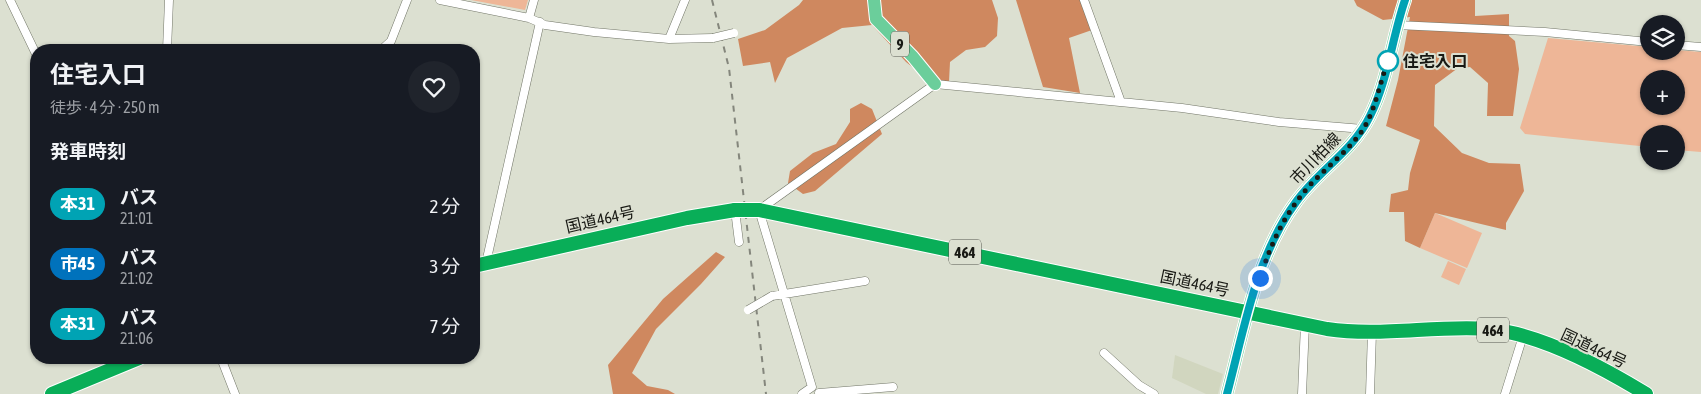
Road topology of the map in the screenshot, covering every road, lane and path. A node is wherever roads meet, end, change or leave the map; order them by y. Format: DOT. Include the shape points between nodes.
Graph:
graph roads {
  1 [pos="10,0"];
  2 [pos="169,0"];
  3 [pos="407,0"];
  4 [pos="440,0"];
  5 [pos="534,0"];
  6 [pos="685,0"];
  7 [pos="874,0"];
  8 [pos="1084,0"];
  9 [pos="1405,0"];
  10 [pos="529,18"];
  11 [pos="540,22"];
  12 [pos="1397,24"];
  13 [pos="734,33"];
  14 [pos="669,39"];
  15 [pos="1640,41"];
  16 [pos="31,44"];
  17 [pos="167,44"];
  18 [pos="388,44"];
  19 [pos="1685,46"];
  20 [pos="1701,47"];
  21 [pos="935,84"];
  22 [pos="1122,102"];
  23 [pos="1363,129"];
  24 [pos="735,210"];
  25 [pos="759,210"];
  26 [pos="739,242"];
  27 [pos="480,264"];
  28 [pos="865,281"];
  29 [pos="783,294"];
  30 [pos="748,310"];
  31 [pos="1249,312"];
  32 [pos="1305,324"];
  33 [pos="1372,332"];
  34 [pos="1523,336"];
  35 [pos="1104,354"];
  36 [pos="124,364"];
  37 [pos="224,364"];
  38 [pos="812,387"];
  39 [pos="893,387"];
  40 [pos="820,393"];
  41 [pos="52,394"];
  42 [pos="235,394"];
  43 [pos="802,394"];
  44 [pos="1154,394"];
  45 [pos="1227,394"];
  46 [pos="1302,394"];
  47 [pos="1370,394"];
  48 [pos="1505,394"];
  49 [pos="1646,394"];
  1 -- 16 [label="street"];
  2 -- 17 [label="street"];
  3 -- 18 [label="street"];
  4 -- 10 [label="street"];
  5 -- 10 [label="street"];
  6 -- 14 [label="street"];
  7 -- 21 [label="main road, 9" via="876,19"];
  8 -- 22 [label="street"];
  9 -- 12 [label="main road, 市川柏線"];
  10 -- 11 [label="street"];
  11 -- 14 [label="street" via="594,32"];
  11 -- 27 [label="street"];
  12 -- 15 [label="street"];
  12 -- 23 [label="main road, 市川柏線" via="1378,98"];
  13 -- 14 [label="street, bridge" via="713,38"];
  19 -- 20 [label="street"];
  21 -- 22 [label="street"];
  21 -- 25 [label="street"];
  22 -- 23 [label="street"];
  23 -- 31 [label="main road, 市川柏線" via="1284,218 1264,264"];
  24 -- 25 [label="highway, 464, bridge"];
  24 -- 26 [label="street"];
  24 -- 27 [label="highway, 国道464号 / 464"];
  25 -- 29 [label="street"];
  25 -- 31 [label="highway, 国道464号 / 464"];
  28 -- 29 [label="street"];
  29 -- 30 [label="street, bridge" via="772,296"];
  29 -- 38 [label="street"];
  31 -- 32 [label="highway, 国道464号 / 464"];
  31 -- 45 [label="main road, 市川柏線"];
  32 -- 33 [label="highway, 国道464号 / 464" via="1345,332"];
  32 -- 46 [label="street"];
  33 -- 34 [label="highway, 国道464号 / 464" via="1478,329"];
  33 -- 47 [label="street"];
  34 -- 48 [label="street"];
  34 -- 49 [label="highway, 国道464号 / 464" via="1579,358"];
  35 -- 44 [label="street"];
  36 -- 41 [label="highway"];
  37 -- 42 [label="street"];
  38 -- 40 [label="street"];
  38 -- 43 [label="street"];
  39 -- 40 [label="street"];
}
